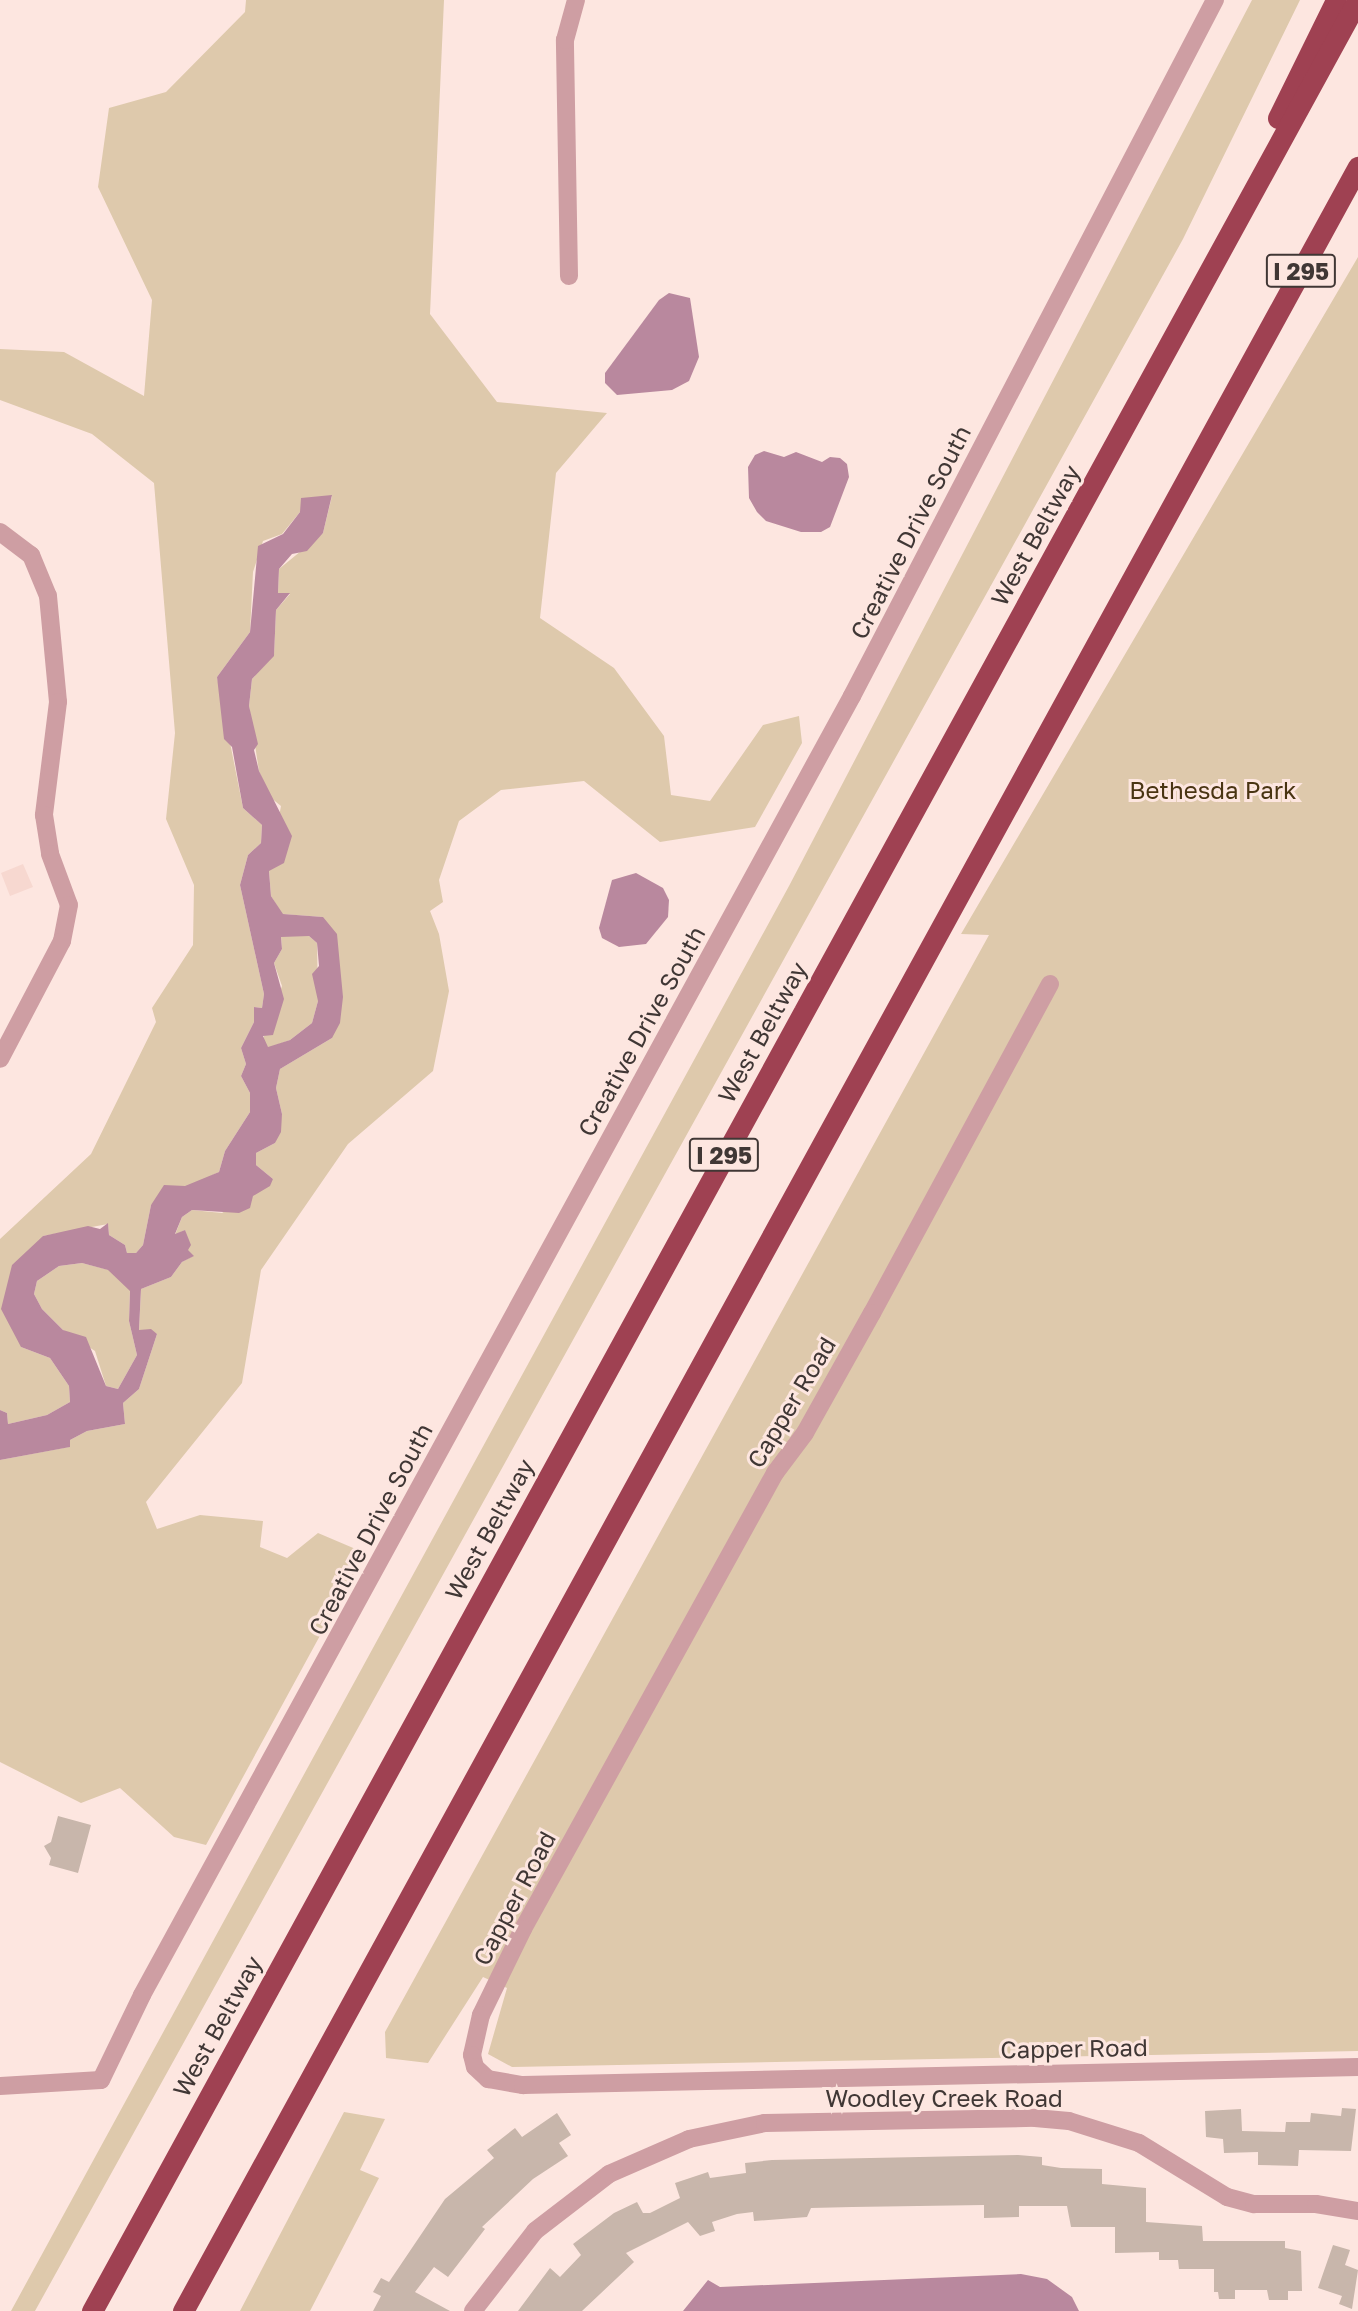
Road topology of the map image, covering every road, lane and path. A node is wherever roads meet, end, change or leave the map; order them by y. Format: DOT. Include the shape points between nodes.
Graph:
graph roads {
  1 [pos="576,0"];
  2 [pos="1215,0"];
  3 [pos="1336,0"];
  4 [pos="1358,0"];
  5 [pos="1358,167"];
  6 [pos="1216,258"];
  7 [pos="569,276"];
  8 [pos="0,532"];
  9 [pos="1050,984"];
  10 [pos="7,1028"];
  11 [pos="0,1059"];
  12 [pos="1358,2067"];
  13 [pos="0,2086"];
  14 [pos="1358,2211"];
  15 [pos="92,2311"];
  16 [pos="183,2311"];
  17 [pos="473,2311"];
  1 -- 7 [label="street" via="565,40"];
  2 -- 13 [label="street, Creative Drive South" via="827,743 142,1995 101,2080"];
  3 -- 6 [label="highway" via="1265,144"];
  4 -- 6 [label="highway, West Beltway / I 295"];
  5 -- 16 [label="highway, I 295"];
  6 -- 15 [label="highway, West Beltway / I 295"];
  8 -- 10 [label="street" via="31,555 48,596 58,702 44,815 50,853 69,905 62,941"];
  9 -- 12 [label="street, Capper Road" via="872,1313 805,1433 775,1473 523,1929 481,2015 472,2056 475,2067 488,2079 523,2085"];
  10 -- 11 [label="street"];
  14 -- 17 [label="street, Woodley Creek Road" via="1316,2204 1254,2204 1227,2197 1139,2143 1106,2130 1035,2118 765,2123 724,2130 646,2155 569,2201 511,2256"];
}
